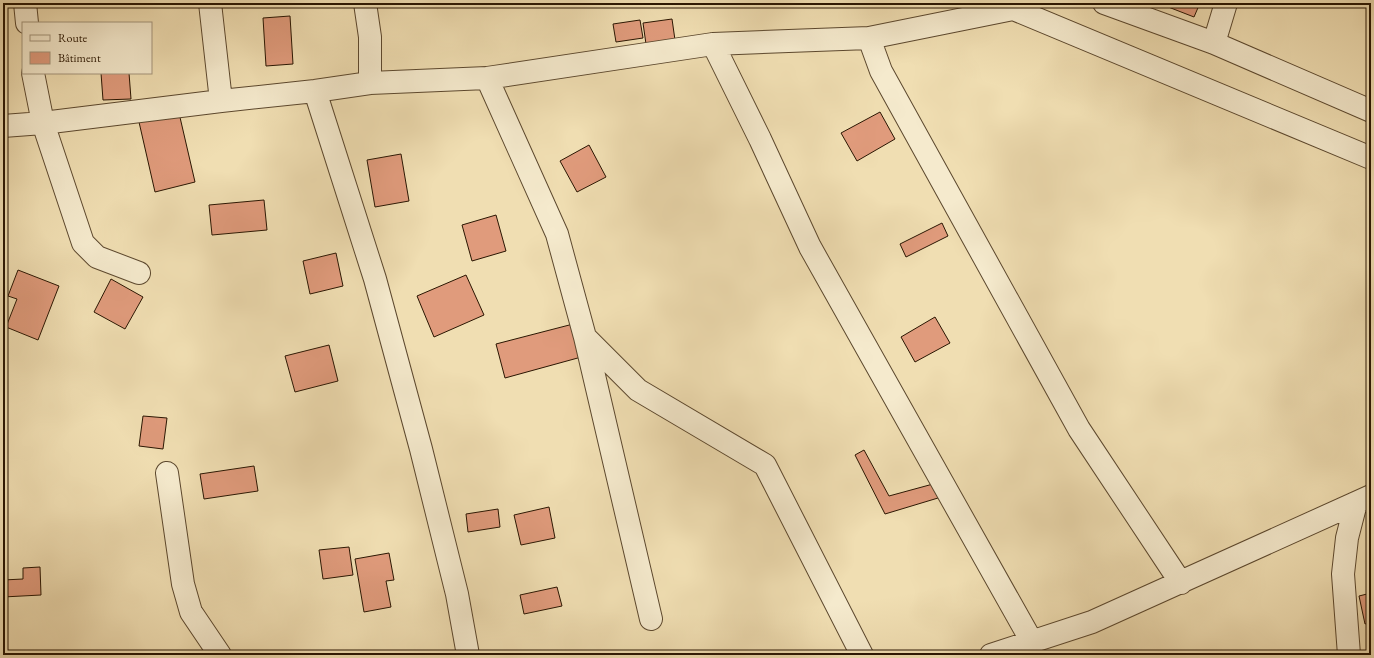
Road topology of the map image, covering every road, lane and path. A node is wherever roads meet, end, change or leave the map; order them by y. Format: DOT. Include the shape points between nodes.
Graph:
graph roads {
  1 [pos="25,3"];
  2 [pos="210,3"];
  3 [pos="365,3"];
  4 [pos="1104,3"];
  5 [pos="1226,3"];
  6 [pos="1005,6"];
  7 [pos="27,22"];
  8 [pos="869,38"];
  9 [pos="1214,43"];
  10 [pos="713,44"];
  11 [pos="33,74"];
  12 [pos="487,78"];
  13 [pos="370,83"];
  14 [pos="314,91"];
  15 [pos="221,101"];
  16 [pos="1371,111"];
  17 [pos="43,123"];
  18 [pos="3,126"];
  19 [pos="1371,158"];
  20 [pos="139,273"];
  21 [pos="585,337"];
  22 [pos="167,473"];
  23 [pos="1364,500"];
  24 [pos="1181,583"];
  25 [pos="651,619"];
  26 [pos="1032,642"];
  27 [pos="220,655"];
  28 [pos="468,655"];
  29 [pos="862,655"];
  30 [pos="991,655"];
  31 [pos="1349,655"];
  1 -- 7 [label="street"];
  2 -- 15 [label="street"];
  3 -- 13 [label="street" via="370,37"];
  4 -- 9 [label="street"];
  5 -- 9 [label="street"];
  6 -- 8 [label="street"];
  6 -- 19 [label="street"];
  8 -- 10 [label="street"];
  8 -- 24 [label="street" via="881,71 1079,429"];
  9 -- 16 [label="street"];
  10 -- 12 [label="street"];
  10 -- 26 [label="street" via="810,247"];
  11 -- 17 [label="street"];
  12 -- 13 [label="street"];
  12 -- 21 [label="street" via="557,234"];
  13 -- 14 [label="street"];
  14 -- 15 [label="street"];
  14 -- 28 [label="street" via="375,279 457,594"];
  15 -- 17 [label="street"];
  17 -- 18 [label="street"];
  17 -- 20 [label="street" via="83,243 97,257"];
  21 -- 25 [label="street"];
  21 -- 29 [label="street" via="638,390 765,465"];
  22 -- 27 [label="street" via="183,584 191,612"];
  23 -- 24 [label="street"];
  23 -- 31 [label="street" via="1347,538 1343,574"];
  24 -- 26 [label="street" via="1092,622"];
  26 -- 30 [label="street"];
}
